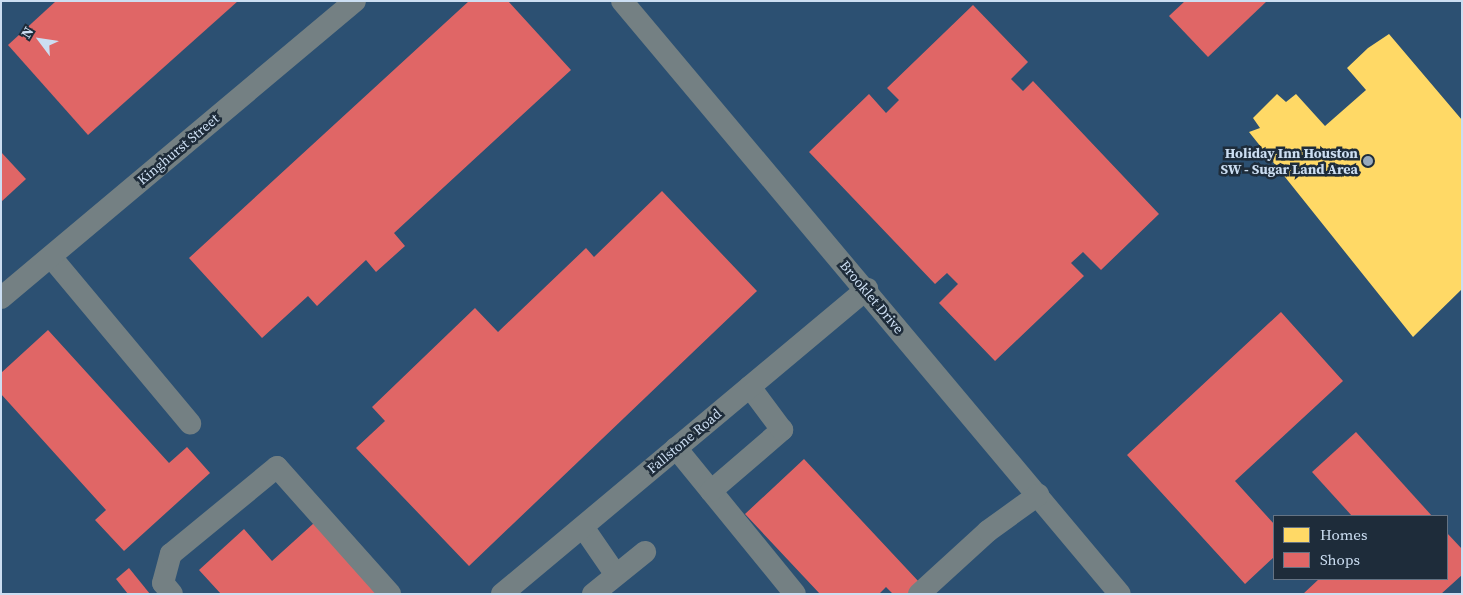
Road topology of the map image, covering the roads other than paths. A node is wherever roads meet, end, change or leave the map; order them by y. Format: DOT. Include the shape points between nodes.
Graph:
graph roads {
  1 [pos="355,1"];
  2 [pos="622,1"];
  3 [pos="51,257"];
  4 [pos="867,289"];
  5 [pos="1,298"];
  6 [pos="750,387"];
  7 [pos="190,423"];
  8 [pos="676,448"];
  9 [pos="711,491"];
  10 [pos="1038,495"];
  11 [pos="583,527"];
  12 [pos="645,552"];
  13 [pos="616,575"];
  14 [pos="172,594"];
  15 [pos="390,594"];
  16 [pos="502,594"];
  17 [pos="593,594"];
  18 [pos="795,594"];
  19 [pos="919,594"];
  20 [pos="1120,594"];
  1 -- 3 [label="street, Kinghurst Street"];
  2 -- 4 [label="street, Brooklet Drive" via="742,146"];
  3 -- 5 [label="street, Kinghurst Street"];
  3 -- 7 [label="street"];
  4 -- 6 [label="street, Fallstone Road"];
  4 -- 10 [label="street, Brooklet Drive"];
  6 -- 8 [label="street, Fallstone Road"];
  6 -- 9 [label="street" via="782,430"];
  8 -- 9 [label="street"];
  8 -- 11 [label="street, Fallstone Road"];
  9 -- 18 [label="street"];
  10 -- 19 [label="street" via="988,531"];
  10 -- 20 [label="street, Brooklet Drive"];
  11 -- 13 [label="street"];
  11 -- 16 [label="street, Fallstone Road"];
  12 -- 13 [label="street"];
  13 -- 17 [label="street"];
  14 -- 15 [label="street" via="163,583 171,554 278,467"];
}
